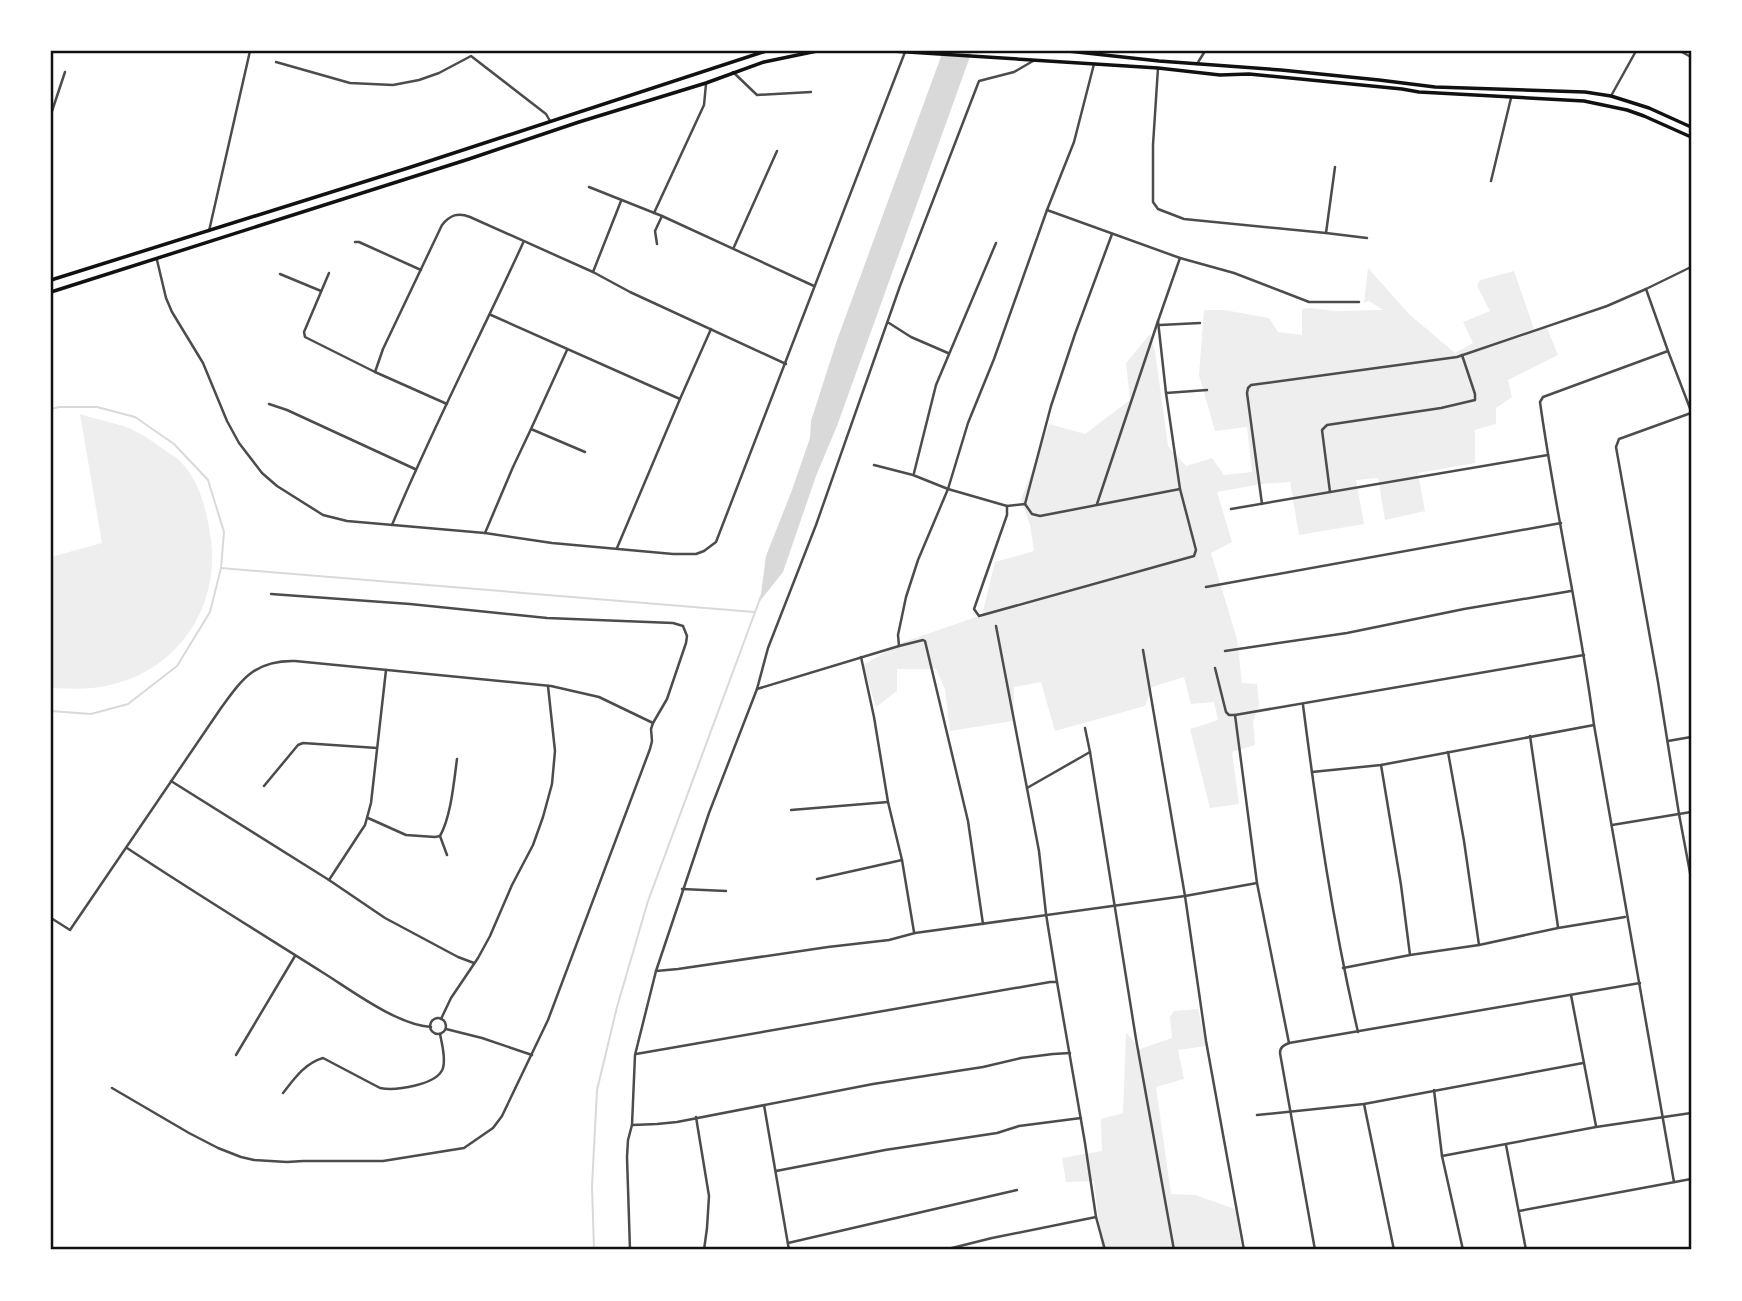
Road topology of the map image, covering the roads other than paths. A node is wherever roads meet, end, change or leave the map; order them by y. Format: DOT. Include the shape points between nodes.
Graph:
graph roads {
  1 [pos="250,51"];
  2 [pos="474,51"];
  3 [pos="750,51"];
  4 [pos="765,51"];
  5 [pos="817,51"];
  6 [pos="892,51"];
  7 [pos="1068,51"];
  8 [pos="1126,51"];
  9 [pos="1205,51"];
  10 [pos="1636,51"];
  11 [pos="1680,51"];
  12 [pos="905,52"];
  13 [pos="471,56"];
  14 [pos="748,56"];
  15 [pos="1125,57"];
  16 [pos="1691,57"];
  17 [pos="1033,61"];
  18 [pos="276,62"];
  19 [pos="1197,64"];
  20 [pos="1094,65"];
  21 [pos="1158,68"];
  22 [pos="65,72"];
  23 [pos="733,72"];
  24 [pos="706,83"];
  25 [pos="811,92"];
  26 [pos="1611,96"];
  27 [pos="1511,98"];
  28 [pos="51,114"];
  29 [pos="550,121"];
  30 [pos="1691,127"];
  31 [pos="1691,137"];
  32 [pos="777,151"];
  33 [pos="1335,167"];
  34 [pos="1491,181"];
  35 [pos="589,187"];
  36 [pos="622,200"];
  37 [pos="1047,210"];
  38 [pos="654,213"];
  39 [pos="662,216"];
  40 [pos="209,231"];
  41 [pos="1326,233"];
  42 [pos="1112,234"];
  43 [pos="1367,238"];
  44 [pos="355,242"];
  45 [pos="523,242"];
  46 [pos="996,243"];
  47 [pos="657,244"];
  48 [pos="734,248"];
  49 [pos="157,258"];
  50 [pos="1180,258"];
  51 [pos="1691,267"];
  52 [pos="421,270"];
  53 [pos="593,272"];
  54 [pos="329,273"];
  55 [pos="280,274"];
  56 [pos="51,280"];
  57 [pos="814,286"];
  58 [pos="1646,289"];
  59 [pos="321,291"];
  60 [pos="51,292"];
  61 [pos="1359,302"];
  62 [pos="490,315"];
  63 [pos="888,322"];
  64 [pos="1159,323"];
  65 [pos="1200,323"];
  66 [pos="711,329"];
  67 [pos="567,350"];
  68 [pos="1668,351"];
  69 [pos="948,353"];
  70 [pos="1462,355"];
  71 [pos="786,364"];
  72 [pos="375,372"];
  73 [pos="1207,390"];
  74 [pos="1166,393"];
  75 [pos="680,399"];
  76 [pos="269,404"];
  77 [pos="447,404"];
  78 [pos="1691,412"];
  79 [pos="531,429"];
  80 [pos="585,452"];
  81 [pos="1548,455"];
  82 [pos="874,465"];
  83 [pos="415,469"];
  84 [pos="913,475"];
  85 [pos="948,489"];
  86 [pos="1180,489"];
  87 [pos="1330,492"];
  88 [pos="1025,504"];
  89 [pos="1262,504"];
  90 [pos="1097,505"];
  91 [pos="1007,506"];
  92 [pos="1231,509"];
  93 [pos="1560,523"];
  94 [pos="392,525"];
  95 [pos="485,533"];
  96 [pos="617,548"];
  97 [pos="1206,587"];
  98 [pos="1572,591"];
  99 [pos="271,594"];
  100 [pos="996,626"];
  101 [pos="899,645"];
  102 [pos="1143,650"];
  103 [pos="1224,651"];
  104 [pos="1584,655"];
  105 [pos="861,657"];
  106 [pos="1215,668"];
  107 [pos="386,670"];
  108 [pos="548,686"];
  109 [pos="757,689"];
  110 [pos="1303,705"];
  111 [pos="1235,715"];
  112 [pos="653,723"];
  113 [pos="1594,725"];
  114 [pos="1085,728"];
  115 [pos="1530,736"];
  116 [pos="1691,737"];
  117 [pos="1668,741"];
  118 [pos="377,748"];
  119 [pos="1090,751"];
  120 [pos="1448,752"];
  121 [pos="457,759"];
  122 [pos="1381,765"];
  123 [pos="1312,772"];
  124 [pos="170,780"];
  125 [pos="264,786"];
  126 [pos="1027,788"];
  127 [pos="888,802"];
  128 [pos="791,810"];
  129 [pos="1691,812"];
  130 [pos="1679,814"];
  131 [pos="368,818"];
  132 [pos="1612,825"];
  133 [pos="440,836"];
  134 [pos="126,848"];
  135 [pos="447,855"];
  136 [pos="902,860"];
  137 [pos="817,878"];
  138 [pos="1691,878"];
  139 [pos="329,880"];
  140 [pos="1257,883"];
  141 [pos="682,889"];
  142 [pos="726,891"];
  143 [pos="1185,896"];
  144 [pos="1115,906"];
  145 [pos="1046,914"];
  146 [pos="1627,916"];
  147 [pos="51,918"];
  148 [pos="983,924"];
  149 [pos="1558,928"];
  150 [pos="915,933"];
  151 [pos="1479,945"];
  152 [pos="295,955"];
  153 [pos="1409,955"];
  154 [pos="474,963"];
  155 [pos="1343,968"];
  156 [pos="656,971"];
  157 [pos="1057,982"];
  158 [pos="1640,984"];
  159 [pos="1571,995"];
  160 [pos="441,1019"];
  161 [pos="431,1027"];
  162 [pos="446,1029"];
  163 [pos="1358,1032"];
  164 [pos="440,1034"];
  165 [pos="1289,1043"];
  166 [pos="1070,1053"];
  167 [pos="236,1055"];
  168 [pos="531,1055"];
  169 [pos="635,1055"];
  170 [pos="1583,1063"];
  171 [pos="112,1088"];
  172 [pos="1434,1090"];
  173 [pos="283,1093"];
  174 [pos="1364,1104"];
  175 [pos="764,1105"];
  176 [pos="1290,1112"];
  177 [pos="1691,1114"];
  178 [pos="1257,1115"];
  179 [pos="696,1117"];
  180 [pos="1081,1118"];
  181 [pos="1662,1118"];
  182 [pos="632,1125"];
  183 [pos="1596,1127"];
  184 [pos="1506,1145"];
  185 [pos="1442,1156"];
  186 [pos="776,1171"];
  187 [pos="1691,1179"];
  188 [pos="1674,1182"];
  189 [pos="1017,1190"];
  190 [pos="1519,1211"];
  191 [pos="1096,1217"];
  192 [pos="788,1243"];
  193 [pos="630,1250"];
  194 [pos="704,1250"];
  195 [pos="789,1250"];
  196 [pos="944,1250"];
  197 [pos="1105,1250"];
  198 [pos="1174,1250"];
  199 [pos="1244,1250"];
  200 [pos="1315,1250"];
  201 [pos="1394,1250"];
  202 [pos="1463,1250"];
  203 [pos="1526,1250"];
  204 [pos="1686,1250"];
  205 [pos="1691,1250"];
  1 -- 40 [label="street"];
  2 -- 13 [label="street"];
  3 -- 14 [label="street"];
  4 -- 14 [label="main road"];
  5 -- 23 [label="main road"];
  6 -- 12 [label="main road"];
  7 -- 15 [label="main road"];
  8 -- 15 [label="street"];
  9 -- 19 [label="street"];
  10 -- 26 [label="street"];
  11 -- 16 [label="street"];
  12 -- 17 [label="main road"];
  12 -- 57 [label="street"];
  13 -- 18 [label="street" via="439,73 393,85 350,83"];
  13 -- 29 [label="street"];
  14 -- 29 [label="main road"];
  15 -- 19 [label="main road"];
  17 -- 20 [label="main road"];
  17 -- 63 [label="street" via="1014,72 979,81"];
  19 -- 26 [label="main road" via="1435,87"];
  20 -- 21 [label="main road"];
  20 -- 37 [label="street" via="1074,142"];
  21 -- 27 [label="main road"];
  21 -- 41 [label="street" via="1153,168 1156,207 1184,219"];
  22 -- 28 [label="street"];
  23 -- 24 [label="main road"];
  23 -- 25 [label="street" via="757,95"];
  24 -- 38 [label="street" via="704,105"];
  24 -- 49 [label="main road"];
  26 -- 30 [label="main road"];
  27 -- 31 [label="main road" via="1584,102 1627,110"];
  27 -- 34 [label="street"];
  29 -- 40 [label="main road"];
  32 -- 48 [label="street"];
  33 -- 41 [label="street"];
  35 -- 36 [label="street"];
  36 -- 38 [label="street"];
  36 -- 53 [label="street"];
  37 -- 42 [label="street"];
  37 -- 85 [label="street"];
  38 -- 39 [label="street"];
  39 -- 47 [label="street" via="655,231"];
  39 -- 48 [label="street"];
  40 -- 56 [label="main road"];
  41 -- 43 [label="street"];
  42 -- 50 [label="street"];
  42 -- 88 [label="street" via="1051,406"];
  44 -- 52 [label="street"];
  45 -- 52 [label="street" via="462,214 454,215 442,225"];
  45 -- 53 [label="street"];
  45 -- 62 [label="street"];
  46 -- 69 [label="street"];
  48 -- 57 [label="street"];
  49 -- 60 [label="main road"];
  49 -- 94 [label="street" via="172,312 203,363 239,443 262,473 323,515"];
  50 -- 61 [label="street" via="1309,302"];
  50 -- 64 [label="street"];
  51 -- 58 [label="street"];
  52 -- 72 [label="street"];
  53 -- 66 [label="street"];
  54 -- 59 [label="street"];
  55 -- 59 [label="street"];
  57 -- 71 [label="street"];
  58 -- 68 [label="street"];
  58 -- 70 [label="street"];
  59 -- 72 [label="street" via="306,337"];
  62 -- 67 [label="street"];
  62 -- 77 [label="street"];
  63 -- 69 [label="street"];
  63 -- 109 [label="street"];
  64 -- 65 [label="street"];
  64 -- 74 [label="street"];
  64 -- 90 [label="street"];
  66 -- 71 [label="street"];
  66 -- 75 [label="street"];
  67 -- 75 [label="street"];
  67 -- 79 [label="street"];
  68 -- 78 [label="street"];
  68 -- 81 [label="street" via="1543,397"];
  69 -- 84 [label="street"];
  70 -- 87 [label="street" via="1475,400 1324,427"];
  70 -- 89 [label="street" via="1248,388"];
  71 -- 96 [label="street" via="716,542 696,554"];
  72 -- 77 [label="street"];
  73 -- 74 [label="street"];
  74 -- 86 [label="street"];
  75 -- 96 [label="street"];
  76 -- 83 [label="street"];
  77 -- 83 [label="street"];
  78 -- 117 [label="street" via="1617,443"];
  79 -- 80 [label="street"];
  79 -- 95 [label="street"];
  81 -- 87 [label="street"];
  81 -- 93 [label="street"];
  82 -- 84 [label="street"];
  83 -- 94 [label="street"];
  84 -- 85 [label="street"];
  85 -- 91 [label="street"];
  85 -- 101 [label="street" via="906,597"];
  86 -- 90 [label="street"];
  86 -- 91 [label="street" via="1194,556 979,616 974,609"];
  87 -- 89 [label="street"];
  88 -- 90 [label="street" via="1040,516"];
  88 -- 91 [label="street"];
  89 -- 92 [label="street"];
  93 -- 97 [label="street"];
  93 -- 98 [label="street"];
  94 -- 95 [label="street"];
  95 -- 96 [label="street"];
  98 -- 103 [label="street"];
  98 -- 104 [label="street"];
  99 -- 112 [label="street" via="547,618 680,624 686,643 667,699"];
  100 -- 126 [label="street"];
  101 -- 105 [label="street"];
  101 -- 148 [label="street" via="926,642 968,821"];
  102 -- 143 [label="street"];
  104 -- 110 [label="street"];
  104 -- 113 [label="street"];
  105 -- 109 [label="street"];
  105 -- 127 [label="street"];
  106 -- 111 [label="street" via="1226,712"];
  107 -- 108 [label="street"];
  107 -- 118 [label="street"];
  107 -- 124 [label="street" via="286,661 259,667 243,679"];
  108 -- 112 [label="street" via="599,696"];
  108 -- 154 [label="street" via="555,751 548,803 491,936"];
  109 -- 141 [label="street"];
  110 -- 111 [label="street"];
  110 -- 123 [label="street"];
  111 -- 140 [label="street"];
  112 -- 168 [label="street" via="650,749"];
  113 -- 115 [label="street"];
  113 -- 132 [label="street"];
  114 -- 119 [label="street"];
  115 -- 120 [label="street"];
  115 -- 149 [label="street"];
  116 -- 117 [label="street"];
  117 -- 130 [label="street"];
  118 -- 125 [label="street" via="303,743"];
  118 -- 131 [label="street"];
  119 -- 126 [label="street"];
  119 -- 144 [label="street"];
  120 -- 122 [label="street"];
  120 -- 151 [label="street"];
  121 -- 133 [label="street"];
  122 -- 123 [label="street"];
  122 -- 153 [label="street"];
  123 -- 155 [label="street"];
  124 -- 134 [label="street"];
  124 -- 139 [label="street"];
  126 -- 145 [label="street"];
  127 -- 128 [label="street"];
  127 -- 136 [label="street"];
  129 -- 130 [label="street"];
  130 -- 132 [label="street"];
  130 -- 138 [label="street"];
  131 -- 133 [label="street" via="406,835"];
  131 -- 139 [label="street"];
  132 -- 146 [label="street"];
  133 -- 135 [label="street"];
  134 -- 147 [label="street" via="70,930"];
  134 -- 152 [label="street"];
  136 -- 137 [label="street"];
  136 -- 150 [label="street"];
  139 -- 154 [label="street" via="385,918"];
  140 -- 143 [label="street"];
  140 -- 165 [label="street"];
  141 -- 142 [label="street"];
  141 -- 156 [label="street"];
  143 -- 144 [label="street"];
  143 -- 199 [label="street"];
  144 -- 145 [label="street"];
  144 -- 198 [label="street"];
  145 -- 148 [label="street"];
  145 -- 157 [label="street"];
  146 -- 149 [label="street"];
  146 -- 158 [label="street"];
  148 -- 150 [label="street"];
  149 -- 151 [label="street"];
  150 -- 156 [label="street"];
  151 -- 153 [label="street"];
  152 -- 161 [label="street" via="380,1008 418,1026"];
  152 -- 167 [label="street"];
  153 -- 155 [label="street"];
  154 -- 160 [label="street"];
  155 -- 163 [label="street"];
  156 -- 169 [label="street"];
  157 -- 166 [label="street"];
  157 -- 169 [label="street"];
  158 -- 159 [label="street"];
  158 -- 181 [label="street"];
  159 -- 163 [label="street"];
  159 -- 170 [label="street"];
  160 -- 161 [label="street" via="433,1020"];
  160 -- 162 [label="street"];
  161 -- 164 [label="street"];
  162 -- 164 [label="street"];
  162 -- 168 [label="street"];
  163 -- 165 [label="street"];
  164 -- 173 [label="street" via="443,1070 427,1082 380,1088 323,1058 312,1062"];
  165 -- 176 [label="street" via="1280,1053"];
  166 -- 175 [label="street"];
  166 -- 180 [label="street"];
  168 -- 171 [label="street" via="493,1128 464,1148 383,1161 287,1162 241,1157"];
  169 -- 182 [label="street"];
  170 -- 172 [label="street"];
  170 -- 183 [label="street"];
  172 -- 174 [label="street"];
  172 -- 185 [label="street"];
  174 -- 176 [label="street"];
  174 -- 201 [label="street"];
  175 -- 179 [label="street"];
  175 -- 186 [label="street"];
  176 -- 178 [label="street"];
  176 -- 200 [label="street"];
  177 -- 181 [label="street"];
  179 -- 182 [label="street"];
  179 -- 194 [label="street" via="709,1196"];
  180 -- 186 [label="street"];
  180 -- 191 [label="street"];
  181 -- 183 [label="street"];
  181 -- 188 [label="street"];
  182 -- 193 [label="street" via="627,1157"];
  183 -- 184 [label="street"];
  184 -- 185 [label="street"];
  184 -- 190 [label="street"];
  185 -- 202 [label="street"];
  186 -- 192 [label="street"];
  187 -- 188 [label="street"];
  188 -- 190 [label="street"];
  189 -- 192 [label="street"];
  190 -- 203 [label="street"];
  191 -- 196 [label="street"];
  191 -- 197 [label="street"];
  192 -- 195 [label="street"];
  204 -- 205 [label="street"];
}
